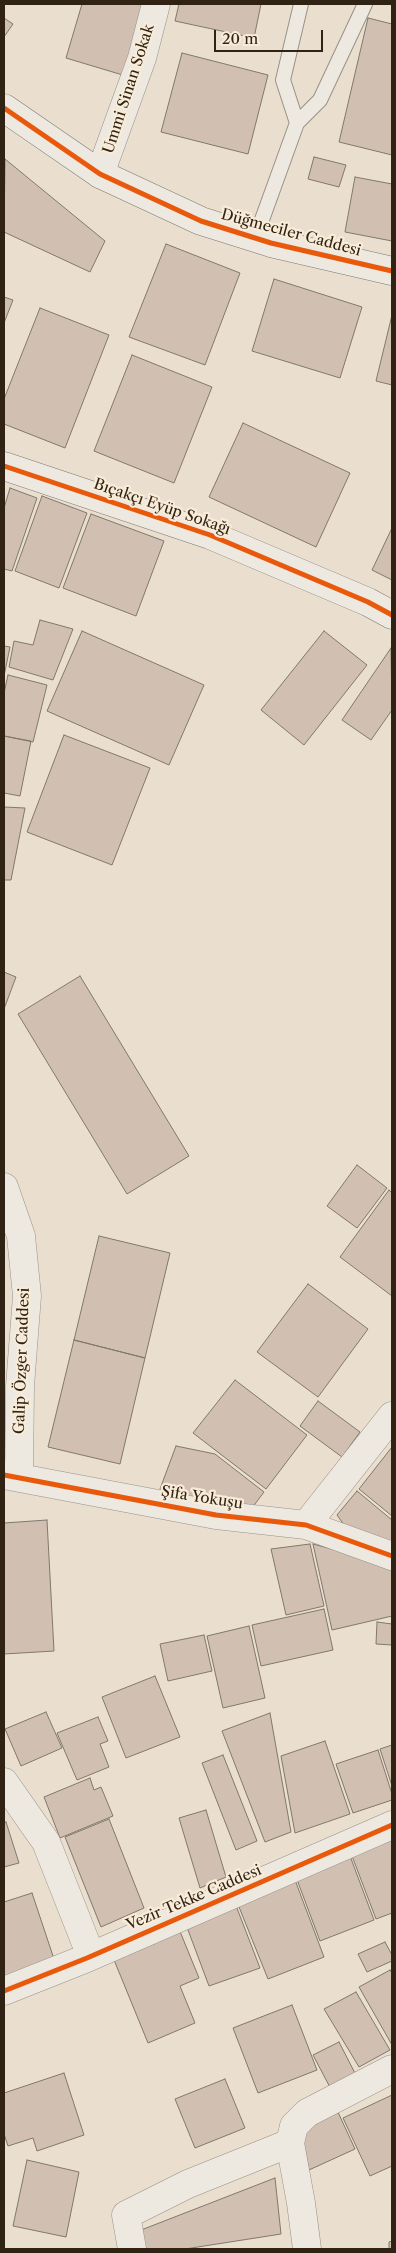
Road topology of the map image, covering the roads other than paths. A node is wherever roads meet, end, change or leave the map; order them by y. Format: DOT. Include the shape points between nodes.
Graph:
graph roads {
  1 [pos="156,4"];
  2 [pos="301,4"];
  3 [pos="365,4"];
  4 [pos="4,108"];
  5 [pos="297,123"];
  6 [pos="100,174"];
  7 [pos="255,239"];
  8 [pos="392,271"];
  9 [pos="4,466"];
  10 [pos="392,615"];
  11 [pos="4,1187"];
  12 [pos="392,1416"];
  13 [pos="12,1476"];
  14 [pos="306,1525"];
  15 [pos="392,1556"];
  16 [pos="4,1782"];
  17 [pos="392,1825"];
  18 [pos="91,1956"];
  19 [pos="4,1991"];
  20 [pos="392,2069"];
  21 [pos="290,2143"];
  22 [pos="132,2249"];
  23 [pos="307,2249"];
  1 -- 6 [label="street, Ummi Sinan Sokak" via="142,58"];
  2 -- 5 [label="lane" via="283,80"];
  3 -- 5 [label="lane" via="320,100"];
  4 -- 6 [label="street, Düğmeciler Caddesi"];
  5 -- 7 [label="lane"];
  6 -- 7 [label="street, Düğmeciler Caddesi" via="201,221"];
  7 -- 8 [label="street, Düğmeciler Caddesi"];
  9 -- 10 [label="street, Bıçakçı Eyüp Sokağı" via="210,535"];
  11 -- 13 [label="street, Galip Özger Caddesi" via="21,1236 27,1296"];
  12 -- 14 [label="street"];
  13 -- 14 [label="street, Şifa Yokuşu" via="216,1515"];
  14 -- 15 [label="street, Şifa Yokuşu"];
  16 -- 18 [label="street" via="46,1842"];
  17 -- 18 [label="street, Vezir Tekke Caddesi"];
  18 -- 19 [label="street, Vezir Tekke Caddesi"];
  20 -- 21 [label="street" via="307,2113 294,2126"];
  21 -- 22 [label="street" via="188,2184 126,2215"];
  21 -- 23 [label="street"];
}
